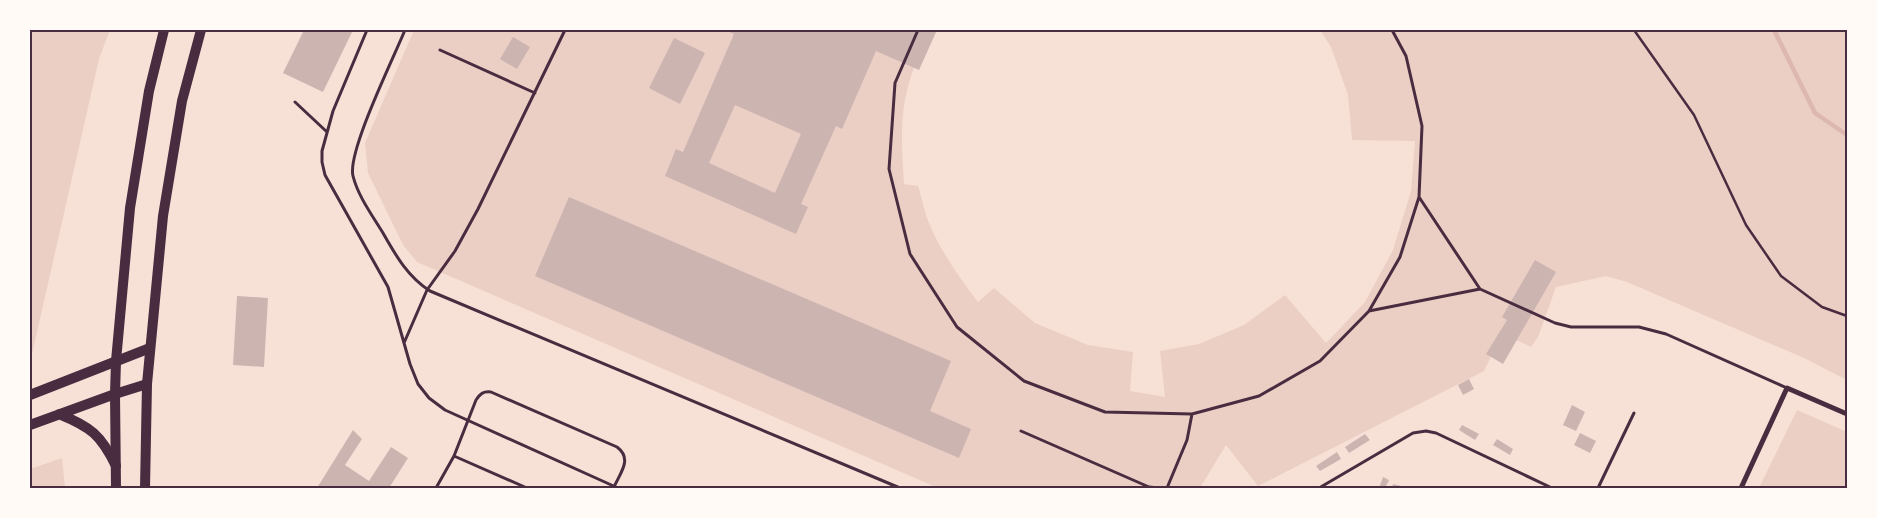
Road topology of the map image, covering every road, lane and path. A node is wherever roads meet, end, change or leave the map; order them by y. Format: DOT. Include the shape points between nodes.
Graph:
graph roads {
  1 [pos="164,30"];
  2 [pos="201,30"];
  3 [pos="367,30"];
  4 [pos="405,30"];
  5 [pos="565,30"];
  6 [pos="918,30"];
  7 [pos="1392,30"];
  8 [pos="1634,30"];
  9 [pos="440,50"];
  10 [pos="534,93"];
  11 [pos="295,102"];
  12 [pos="327,132"];
  13 [pos="1419,197"];
  14 [pos="1480,289"];
  15 [pos="427,290"];
  16 [pos="1369,311"];
  17 [pos="1847,316"];
  18 [pos="404,343"];
  19 [pos="150,348"];
  20 [pos="116,361"];
  21 [pos="147,384"];
  22 [pos="1787,388"];
  23 [pos="114,394"];
  24 [pos="30,395"];
  25 [pos="1634,413"];
  26 [pos="59,414"];
  27 [pos="1192,414"];
  28 [pos="1847,414"];
  29 [pos="468,420"];
  30 [pos="30,425"];
  31 [pos="1020,431"];
  32 [pos="454,456"];
  33 [pos="116,466"];
  34 [pos="116,488"];
  35 [pos="145,488"];
  36 [pos="436,488"];
  37 [pos="527,488"];
  38 [pos="615,488"];
  39 [pos="900,488"];
  40 [pos="1159,488"];
  41 [pos="1167,488"];
  42 [pos="1319,488"];
  43 [pos="1552,488"];
  44 [pos="1598,488"];
  45 [pos="1741,488"];
  1 -- 20 [label="main road" via="149,91 130,208"];
  2 -- 19 [label="main road" via="182,101 165,206"];
  3 -- 12 [label="lane"];
  4 -- 15 [label="lane" via="358,143 352,163 353,175 360,194 401,264"];
  5 -- 10 [label="lane"];
  6 -- 27 [label="lane" via="895,83 888,169 910,254 957,327 1024,382 1106,412"];
  7 -- 13 [label="lane" via="1406,56 1422,126"];
  8 -- 17 [label="path" via="1694,115 1746,225 1781,276 1822,307"];
  9 -- 10 [label="lane"];
  10 -- 15 [label="lane" via="478,209 455,251"];
  11 -- 12 [label="lane"];
  12 -- 18 [label="lane" via="322,151 325,176 388,287"];
  13 -- 14 [label="lane"];
  13 -- 16 [label="lane" via="1400,257"];
  14 -- 16 [label="lane"];
  14 -- 22 [label="lane" via="1555,324 1639,327 1666,334"];
  15 -- 18 [label="lane"];
  15 -- 39 [label="lane"];
  16 -- 27 [label="lane" via="1320,361 1259,396"];
  18 -- 29 [label="lane" via="418,384 429,398 445,410"];
  19 -- 20 [label="main road"];
  19 -- 21 [label="main road"];
  20 -- 23 [label="main road"];
  20 -- 24 [label="main road"];
  21 -- 23 [label="main road"];
  21 -- 35 [label="main road"];
  22 -- 28 [label="street"];
  22 -- 45 [label="street"];
  23 -- 26 [label="main road"];
  23 -- 33 [label="main road"];
  25 -- 44 [label="lane"];
  26 -- 30 [label="main road"];
  26 -- 33 [label="main road" via="81,423 96,435"];
  27 -- 41 [label="lane" via="1188,440"];
  29 -- 32 [label="lane"];
  29 -- 38 [label="lane"];
  29 -- 38 [label="lane" via="480,394 491,392 617,447 625,454 626,461"];
  31 -- 40 [label="lane" via="1149,487"];
  32 -- 36 [label="lane"];
  32 -- 37 [label="lane"];
  33 -- 34 [label="main road"];
  42 -- 43 [label="lane" via="1412,433 1426,431"];
}
